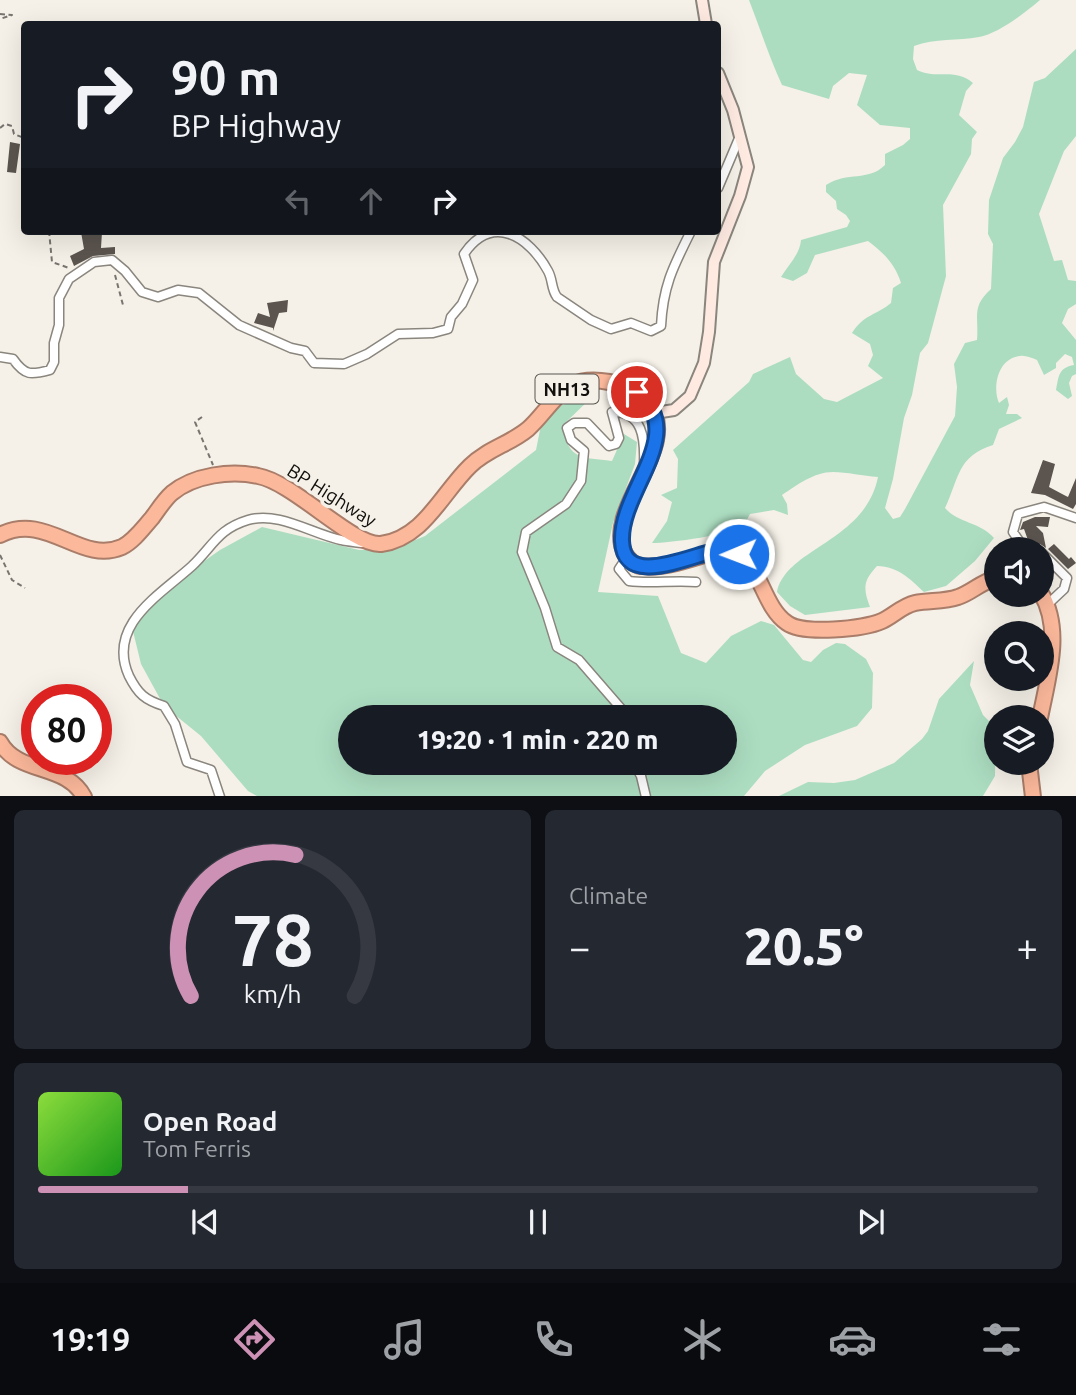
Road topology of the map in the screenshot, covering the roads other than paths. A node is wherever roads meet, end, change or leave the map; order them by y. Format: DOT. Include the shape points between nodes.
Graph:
graph roads {
  1 [pos="702,0"];
  2 [pos="706,21"];
  3 [pos="721,80"];
  4 [pos="740,136"];
  5 [pos="721,181"];
  6 [pos="482,235"];
  7 [pos="509,235"];
  8 [pos="689,235"];
  9 [pos="0,357"];
  10 [pos="655,413"];
  11 [pos="643,472"];
  12 [pos="1076,518"];
  13 [pos="0,535"];
  14 [pos="1016,537"];
  15 [pos="378,545"];
  16 [pos="627,557"];
  17 [pos="1054,565"];
  18 [pos="984,581"];
  19 [pos="696,582"];
  20 [pos="1054,594"];
  21 [pos="1048,607"];
  22 [pos="618,705"];
  23 [pos="1043,705"];
  24 [pos="0,742"];
  25 [pos="640,775"];
  26 [pos="1030,775"];
  27 [pos="84,796"];
  28 [pos="220,796"];
  29 [pos="646,796"];
  30 [pos="1033,796"];
  1 -- 2 [label="street"];
  3 -- 4 [label="street"];
  4 -- 5 [label="street"];
  4 -- 10 [label="street" via="748,167 714,262 704,363 690,396 674,410"];
  6 -- 9 [label="street" via="464,254 473,280 448,329 398,334 344,364 314,363 305,351 239,325 199,293 178,290 158,297 142,292 112,260 94,262 69,278 59,298 50,370 34,374 20,370 13,359"];
  7 -- 8 [label="street" via="533,251 550,275 557,297 591,320 611,329 631,323 652,331 661,326 662,299"];
  10 -- 11 [label="highway" via="658,436"];
  10 -- 15 [label="highway, BP Highway / NH13" via="644,397 630,388 587,380 571,386 529,428 470,466 412,532"];
  11 -- 16 [label="highway" via="623,525"];
  11 -- 22 [label="street" via="645,444 638,422 624,412 612,412 620,438 609,446 587,423 574,423 567,428 571,440 584,451 581,481 566,504 526,532 522,552 557,647 579,660"];
  12 -- 14 [label="street" via="1044,507 1018,514 1013,532"];
  13 -- 15 [label="highway, BP Highway" via="27,527 83,547 122,547 184,485 231,473 281,483 351,532"];
  15 -- 28 [label="street" via="340,540 289,522 252,519 229,527 209,544 131,623 122,649 128,674 147,701 164,706 187,762 211,770"];
  16 -- 18 [label="highway" via="640,566 652,567 732,550 746,559 766,597 787,623 814,630 878,622 912,603 956,598"];
  16 -- 19 [label="street" via="619,569 629,580"];
  17 -- 20 [label="street" via="1067,578 1064,589"];
  21 -- 23 [label="highway" via="1052,660"];
  24 -- 27 [label="highway" via="13,758 71,780"];
  25 -- 29 [label="street"];
  26 -- 30 [label="highway"];
}
